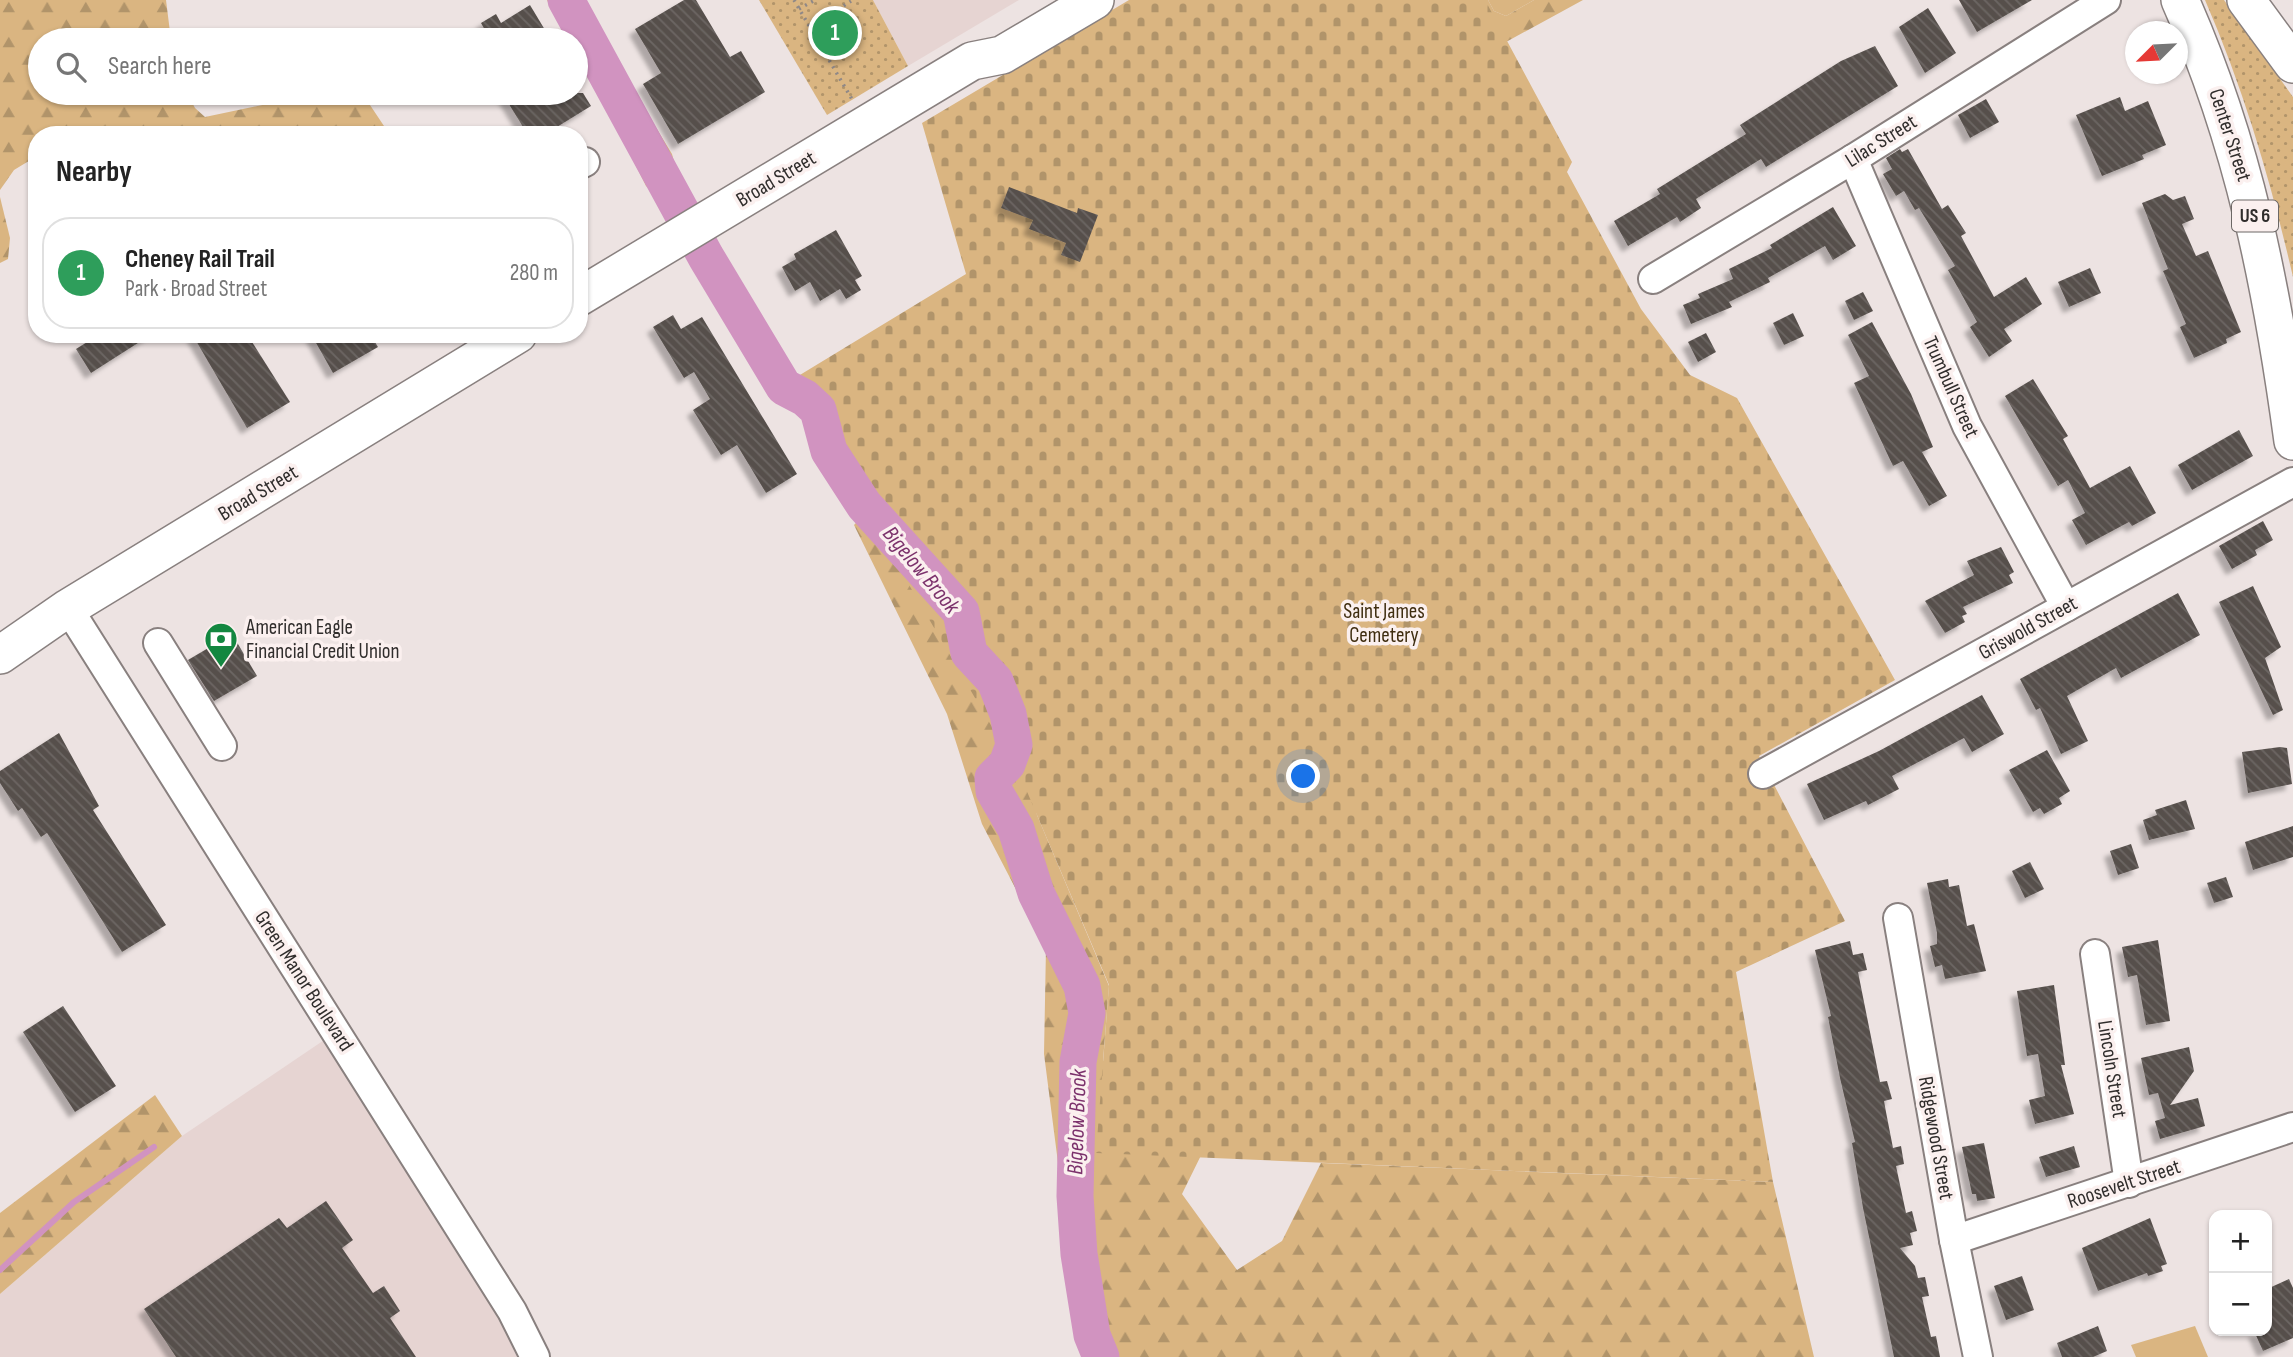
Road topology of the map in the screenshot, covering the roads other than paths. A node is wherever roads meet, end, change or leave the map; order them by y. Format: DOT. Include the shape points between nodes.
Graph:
graph roads {
  1 [pos="1051,0"];
  2 [pos="1095,0"];
  3 [pos="2106,0"];
  4 [pos="2180,0"];
  5 [pos="2246,0"];
  6 [pos="972,61"];
  7 [pos="2293,64"];
  8 [pos="1853,159"];
  9 [pos="1653,279"];
  10 [pos="588,292"];
  11 [pos="504,343"];
  12 [pos="2288,365"];
  13 [pos="2293,441"];
  14 [pos="2293,482"];
  15 [pos="2066,607"];
  16 [pos="68,608"];
  17 [pos="158,643"];
  18 [pos="0,655"];
  19 [pos="222,746"];
  20 [pos="1763,774"];
  21 [pos="1898,918"];
  22 [pos="2095,954"];
  23 [pos="2293,1127"];
  24 [pos="2129,1184"];
  25 [pos="1954,1240"];
  26 [pos="535,1357"];
  27 [pos="1978,1357"];
  1 -- 6 [label="main road, Broad Street" via="982,43"];
  2 -- 6 [label="main road, Broad Street" via="1002,55"];
  3 -- 8 [label="street, Lilac Street"];
  4 -- 12 [label="main road, Center Street / US 6" via="2221,103 2249,192"];
  5 -- 7 [label="main road"];
  6 -- 10 [label="main road, Broad Street"];
  8 -- 9 [label="street, Lilac Street"];
  8 -- 15 [label="street, Trumbull Street" via="1967,426"];
  11 -- 16 [label="main road, Broad Street"];
  12 -- 13 [label="main road, Center Street / US 6"];
  14 -- 15 [label="street, Griswold Street"];
  15 -- 20 [label="street, Griswold Street"];
  16 -- 18 [label="main road, Broad Street"];
  16 -- 26 [label="street, Green Manor Boulevard" via="512,1311"];
  17 -- 19 [label="street"];
  21 -- 25 [label="street, Ridgewood Street"];
  22 -- 24 [label="street, Lincoln Street"];
  23 -- 24 [label="street, Roosevelt Street"];
  24 -- 25 [label="street, Roosevelt Street"];
  25 -- 27 [label="street, Ridgewood Street"];
}
